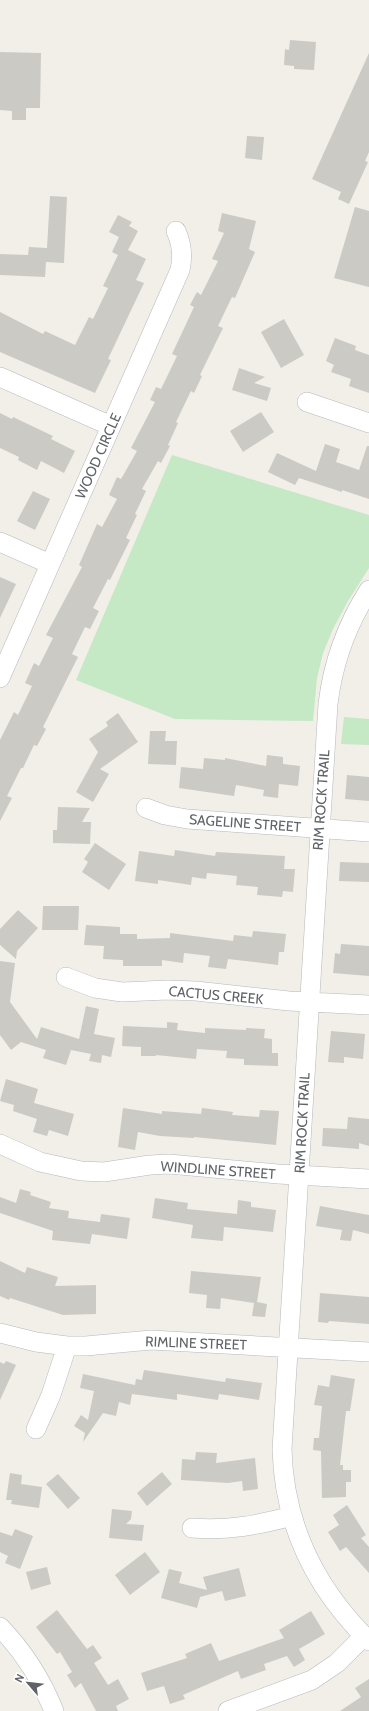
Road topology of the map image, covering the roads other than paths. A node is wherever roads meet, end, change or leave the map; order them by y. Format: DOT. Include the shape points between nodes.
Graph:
graph roads {
  1 [pos="176,231"];
  2 [pos="0,377"];
  3 [pos="307,402"];
  4 [pos="369,423"];
  5 [pos="111,426"];
  6 [pos="0,542"];
  7 [pos="50,564"];
  8 [pos="368,593"];
  9 [pos="0,678"];
  10 [pos="146,808"];
  11 [pos="320,829"];
  12 [pos="369,832"];
  13 [pos="66,977"];
  14 [pos="309,1003"];
  15 [pos="369,1005"];
  16 [pos="0,1144"];
  17 [pos="298,1176"];
  18 [pos="369,1179"];
  19 [pos="0,1333"];
  20 [pos="66,1346"];
  21 [pos="287,1348"];
  22 [pos="369,1352"];
  23 [pos="36,1430"];
  24 [pos="292,1516"];
  25 [pos="192,1528"];
  26 [pos="0,1628"];
  27 [pos="366,1639"];
  28 [pos="54,1711"];
  29 [pos="228,1711"];
  1 -- 5 [label="street, WOOD CIRCLE" via="182,253 180,270"];
  2 -- 5 [label="street"];
  3 -- 4 [label="street"];
  5 -- 7 [label="street, WOOD CIRCLE"];
  6 -- 7 [label="street"];
  7 -- 9 [label="street, WOOD CIRCLE"];
  8 -- 11 [label="street, RIM ROCK TRAIL" via="346,631 332,675 326,720"];
  10 -- 11 [label="street, SAGELINE STREET" via="187,820"];
  11 -- 12 [label="street, SAGELINE STREET"];
  11 -- 14 [label="street, RIM ROCK TRAIL"];
  13 -- 14 [label="street, CACTUS CREEK" via="108,991 196,991"];
  14 -- 15 [label="street, CACTUS CREEK"];
  14 -- 17 [label="street, RIM ROCK TRAIL"];
  16 -- 17 [label="street, WINDLINE STREET" via="40,1162 81,1171 104,1172 169,1164"];
  17 -- 18 [label="street, WINDLINE STREET"];
  17 -- 21 [label="street, RIM ROCK TRAIL"];
  19 -- 20 [label="street, RIMLINE STREET"];
  20 -- 21 [label="street, RIMLINE STREET" via="151,1340"];
  20 -- 23 [label="street" via="51,1395"];
  21 -- 22 [label="street, RIMLINE STREET"];
  21 -- 24 [label="street, RIM ROCK TRAIL" via="282,1460"];
  24 -- 25 [label="street" via="248,1527"];
  24 -- 27 [label="street, RIM ROCK TRAIL" via="303,1547 322,1585 343,1615"];
  26 -- 28 [label="street" via="34,1672"];
  27 -- 29 [label="street" via="312,1680"];
}
